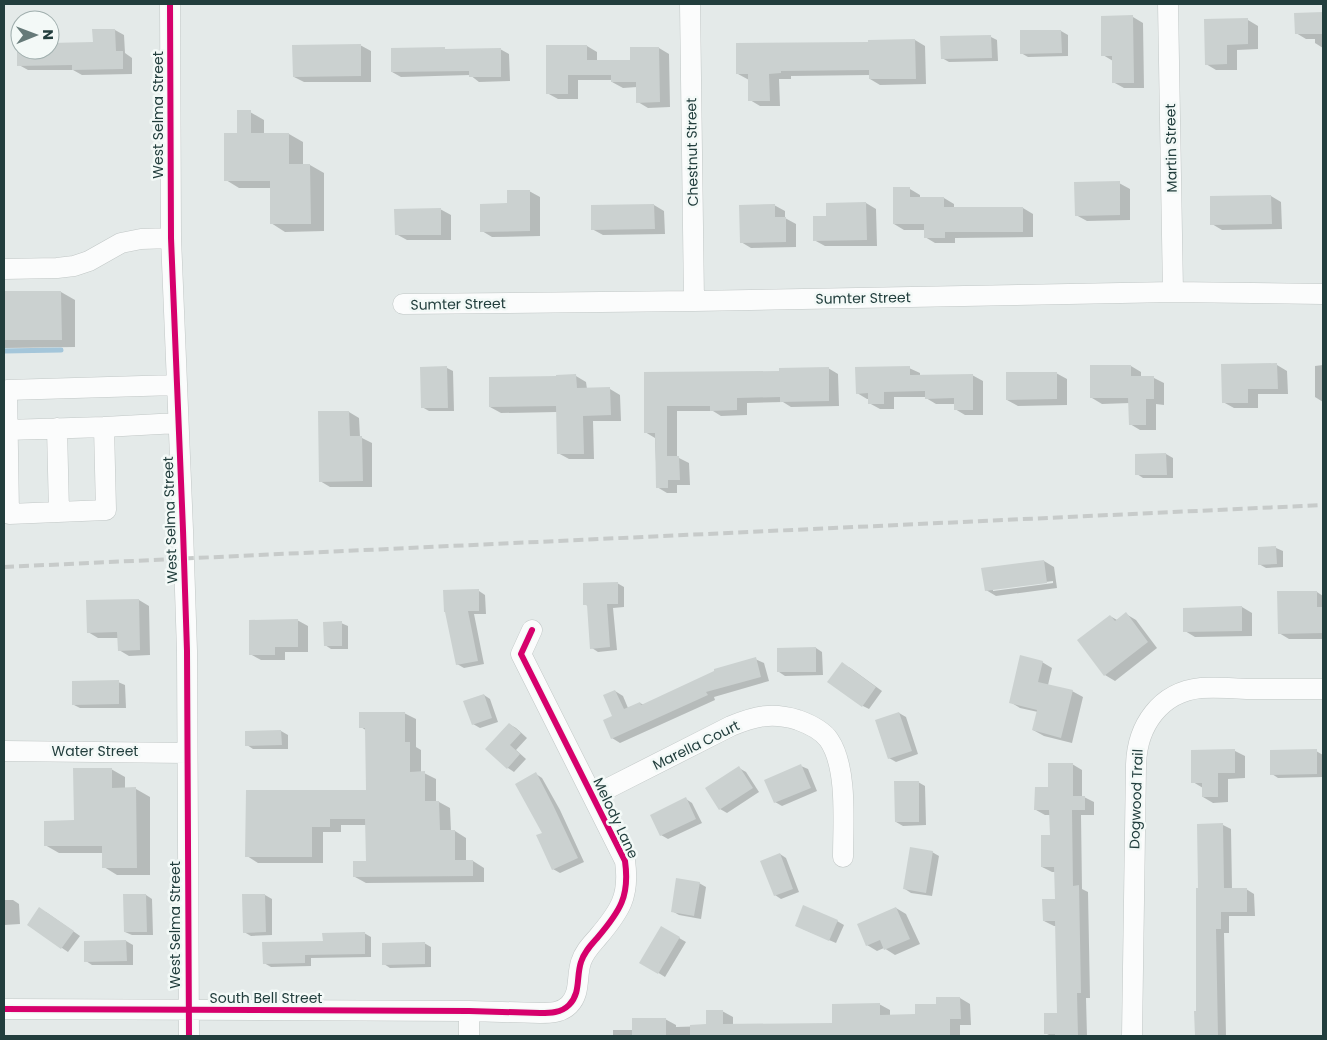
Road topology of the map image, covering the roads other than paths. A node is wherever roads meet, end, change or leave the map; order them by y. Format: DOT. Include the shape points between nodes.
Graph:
graph roads {
  1 [pos="170,4"];
  2 [pos="690,4"];
  3 [pos="1168,4"];
  4 [pos="171,238"];
  5 [pos="4,269"];
  6 [pos="1173,292"];
  7 [pos="1323,294"];
  8 [pos="694,301"];
  9 [pos="403,304"];
  10 [pos="176,385"];
  11 [pos="178,423"];
  12 [pos="104,427"];
  13 [pos="56,428"];
  14 [pos="8,430"];
  15 [pos="59,512"];
  16 [pos="532,630"];
  17 [pos="1323,690"];
  18 [pos="4,751"];
  19 [pos="187,753"];
  20 [pos="593,796"];
  21 [pos="843,857"];
  22 [pos="4,1009"];
  23 [pos="188,1010"];
  24 [pos="469,1011"];
  25 [pos="188,1036"];
  26 [pos="469,1036"];
  27 [pos="1132,1036"];
  1 -- 4 [label="street, West Selma Street"];
  2 -- 8 [label="street, Chestnut Street"];
  3 -- 6 [label="street, Martin Street"];
  4 -- 5 [label="street" via="121,243 74,266"];
  4 -- 10 [label="street, West Selma Street"];
  6 -- 7 [label="street, Sumter Street"];
  6 -- 8 [label="street, Sumter Street"];
  8 -- 9 [label="street, Sumter Street"];
  10 -- 11 [label="street, West Selma Street"];
  10 -- 14 [label="street" via="6,390"];
  11 -- 12 [label="street"];
  11 -- 19 [label="street, West Selma Street" via="184,530"];
  12 -- 13 [label="street"];
  12 -- 15 [label="street" via="106,510"];
  13 -- 14 [label="street"];
  13 -- 15 [label="street"];
  14 -- 15 [label="street" via="9,514"];
  16 -- 20 [label="street, Melody Lane" via="521,654"];
  17 -- 27 [label="street, Dogwood Trail" via="1200,688 1168,700 1150,717 1136,752"];
  18 -- 19 [label="street, Water Street"];
  19 -- 23 [label="street, West Selma Street"];
  20 -- 21 [label="street, Marella Court" via="731,726 770,716 788,718 817,729 829,739 837,755 843,795"];
  20 -- 24 [label="street, Melody Lane" via="625,861 626,890 613,919 587,949 574,998 568,1006 551,1013"];
  22 -- 23 [label="street, South Bell Street"];
  23 -- 24 [label="street, South Bell Street"];
  23 -- 25 [label="street, West Selma Street"];
  24 -- 26 [label="street"];
}
